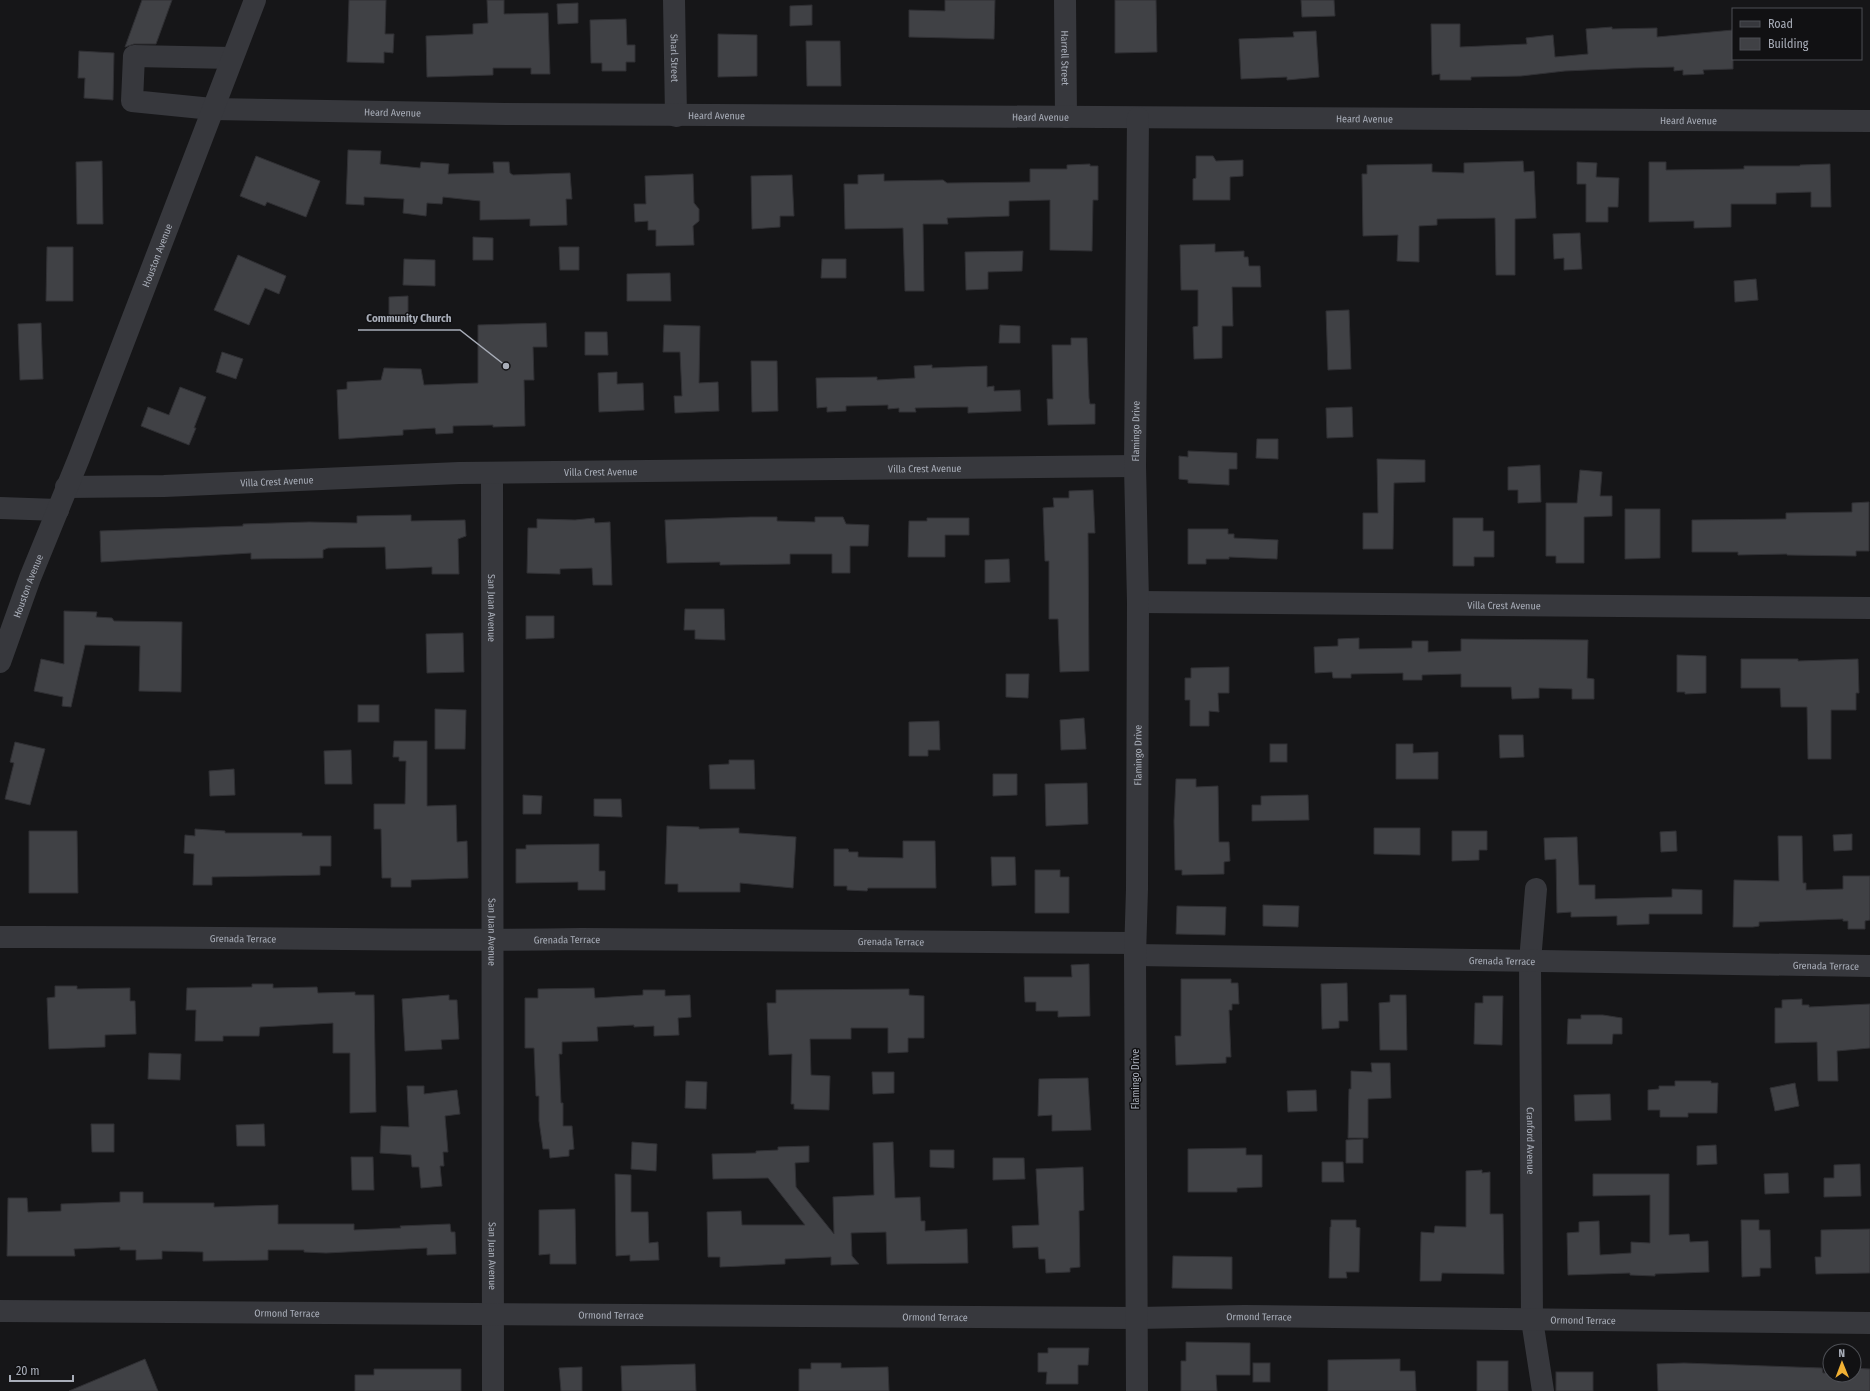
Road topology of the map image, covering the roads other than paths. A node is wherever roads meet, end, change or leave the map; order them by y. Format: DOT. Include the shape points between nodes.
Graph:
graph roads {
  1 [pos="255,0"];
  2 [pos="674,0"];
  3 [pos="1065,0"];
  4 [pos="232,58"];
  5 [pos="212,109"];
  6 [pos="676,116"];
  7 [pos="1066,117"];
  8 [pos="1138,118"];
  9 [pos="1870,121"];
  10 [pos="1135,466"];
  11 [pos="492,473"];
  12 [pos="66,487"];
  13 [pos="0,508"];
  14 [pos="58,510"];
  15 [pos="1138,602"];
  16 [pos="1870,608"];
  17 [pos="0,662"];
  18 [pos="1536,889"];
  19 [pos="0,937"];
  20 [pos="493,940"];
  21 [pos="1135,949"];
  22 [pos="1530,961"];
  23 [pos="1870,966"];
  24 [pos="0,1311"];
  25 [pos="493,1314"];
  26 [pos="1137,1318"];
  27 [pos="1532,1320"];
  28 [pos="1870,1323"];
  29 [pos="493,1391"];
  30 [pos="1137,1391"];
  31 [pos="1543,1391"];
  1 -- 4 [label="street, Houston Avenue"];
  2 -- 6 [label="street, Sharl Street"];
  3 -- 7 [label="street, Harrell Street"];
  4 -- 5 [label="street, Houston Avenue"];
  4 -- 5 [label="street, Heard Avenue" via="134,56 132,101"];
  5 -- 6 [label="street, Heard Avenue"];
  5 -- 12 [label="street, Houston Avenue"];
  6 -- 7 [label="street, Heard Avenue"];
  7 -- 8 [label="street, Heard Avenue"];
  8 -- 9 [label="street, Heard Avenue"];
  8 -- 10 [label="street, Flamingo Drive"];
  10 -- 11 [label="street, Villa Crest Avenue"];
  10 -- 15 [label="street, Flamingo Drive"];
  11 -- 12 [label="street, Villa Crest Avenue" via="164,486"];
  11 -- 20 [label="street, San Juan Avenue"];
  12 -- 14 [label="street, Houston Avenue"];
  13 -- 14 [label="street"];
  14 -- 17 [label="street, Houston Avenue"];
  15 -- 16 [label="street, Villa Crest Avenue"];
  15 -- 21 [label="street, Flamingo Drive"];
  18 -- 22 [label="street, Cranford Avenue"];
  19 -- 20 [label="street, Grenada Terrace" via="168,936"];
  20 -- 21 [label="street, Grenada Terrace" via="589,939"];
  20 -- 25 [label="street, San Juan Avenue"];
  21 -- 22 [label="street, Grenada Terrace"];
  21 -- 26 [label="street, Flamingo Drive"];
  22 -- 23 [label="street, Grenada Terrace"];
  22 -- 27 [label="street, Cranford Avenue"];
  24 -- 25 [label="street, Ormond Terrace"];
  25 -- 26 [label="street, Ormond Terrace"];
  25 -- 29 [label="street, San Juan Avenue"];
  26 -- 27 [label="street, Ormond Terrace" via="1244,1316"];
  26 -- 30 [label="street, Flamingo Drive"];
  27 -- 28 [label="street, Ormond Terrace"];
  27 -- 31 [label="street, Cranford Avenue"];
}
